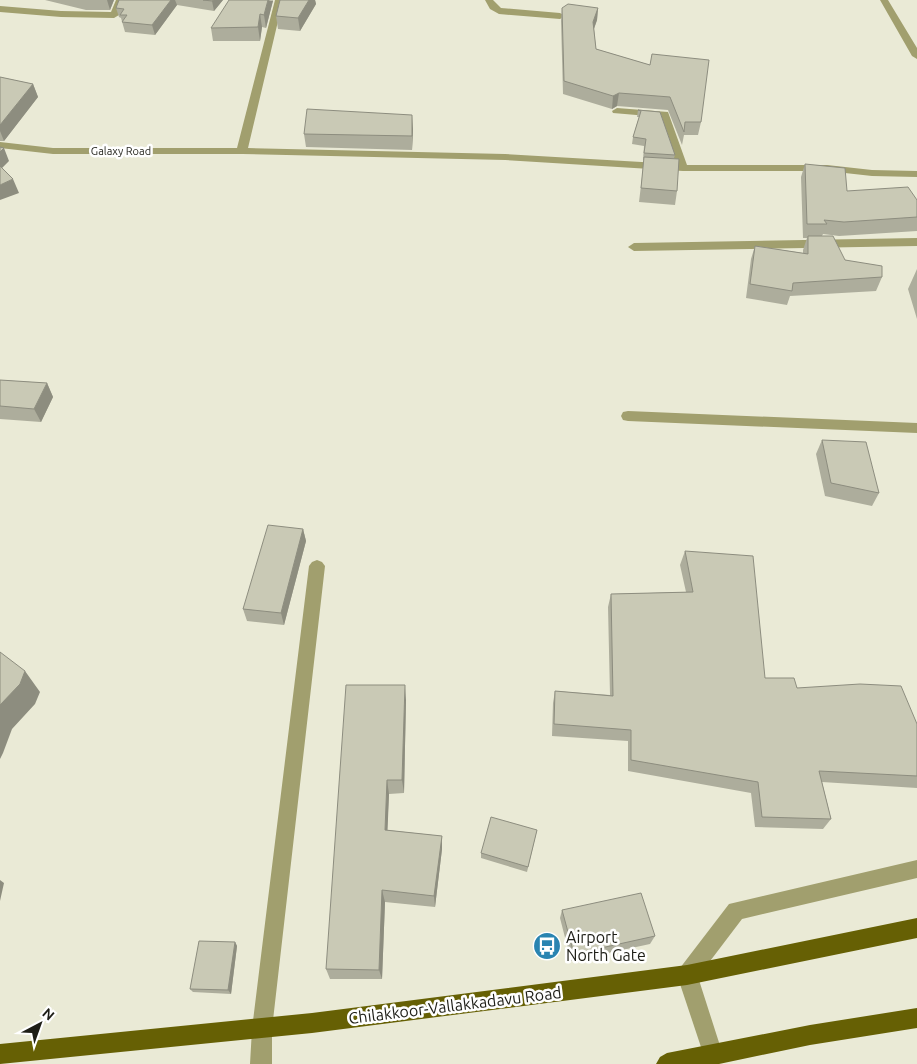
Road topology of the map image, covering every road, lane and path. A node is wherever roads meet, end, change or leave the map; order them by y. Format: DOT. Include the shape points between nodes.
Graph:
graph roads {
  1 [pos="120,0"];
  2 [pos="279,0"];
  3 [pos="489,0"];
  4 [pos="884,0"];
  5 [pos="0,9"];
  6 [pos="560,16"];
  7 [pos="917,56"];
  8 [pos="617,111"];
  9 [pos="0,145"];
  10 [pos="242,151"];
  11 [pos="683,168"];
  12 [pos="917,174"];
  13 [pos="917,242"];
  14 [pos="634,247"];
  15 [pos="628,416"];
  16 [pos="917,428"];
  17 [pos="317,566"];
  18 [pos="917,869"];
  19 [pos="911,929"];
  20 [pos="687,975"];
  21 [pos="917,1018"];
  22 [pos="262,1029"];
  23 [pos="0,1054"];
  24 [pos="713,1055"];
  25 [pos="261,1064"];
  26 [pos="667,1064"];
  1 -- 5 [label="street" via="114,15"];
  2 -- 10 [label="street"];
  3 -- 6 [label="street" via="499,11"];
  4 -- 7 [label="street"];
  8 -- 11 [label="street" via="664,114"];
  9 -- 10 [label="street, Galaxy Road" via="53,151"];
  10 -- 11 [label="street, Galaxy Road" via="505,157"];
  11 -- 12 [label="street, Galaxy Road" via="827,168"];
  13 -- 14 [label="street"];
  15 -- 16 [label="street"];
  17 -- 22 [label="street"];
  18 -- 20 [label="street" via="736,910"];
  19 -- 20 [label="main road, Chilakkoor-Vallakkadavu Road"];
  20 -- 22 [label="main road, Chilakkoor-Vallakkadavu Road"];
  20 -- 24 [label="street"];
  21 -- 24 [label="main road"];
  22 -- 23 [label="main road, Chilakkoor-Vallakkadavu Road"];
  22 -- 25 [label="street"];
  24 -- 26 [label="main road"];
}
